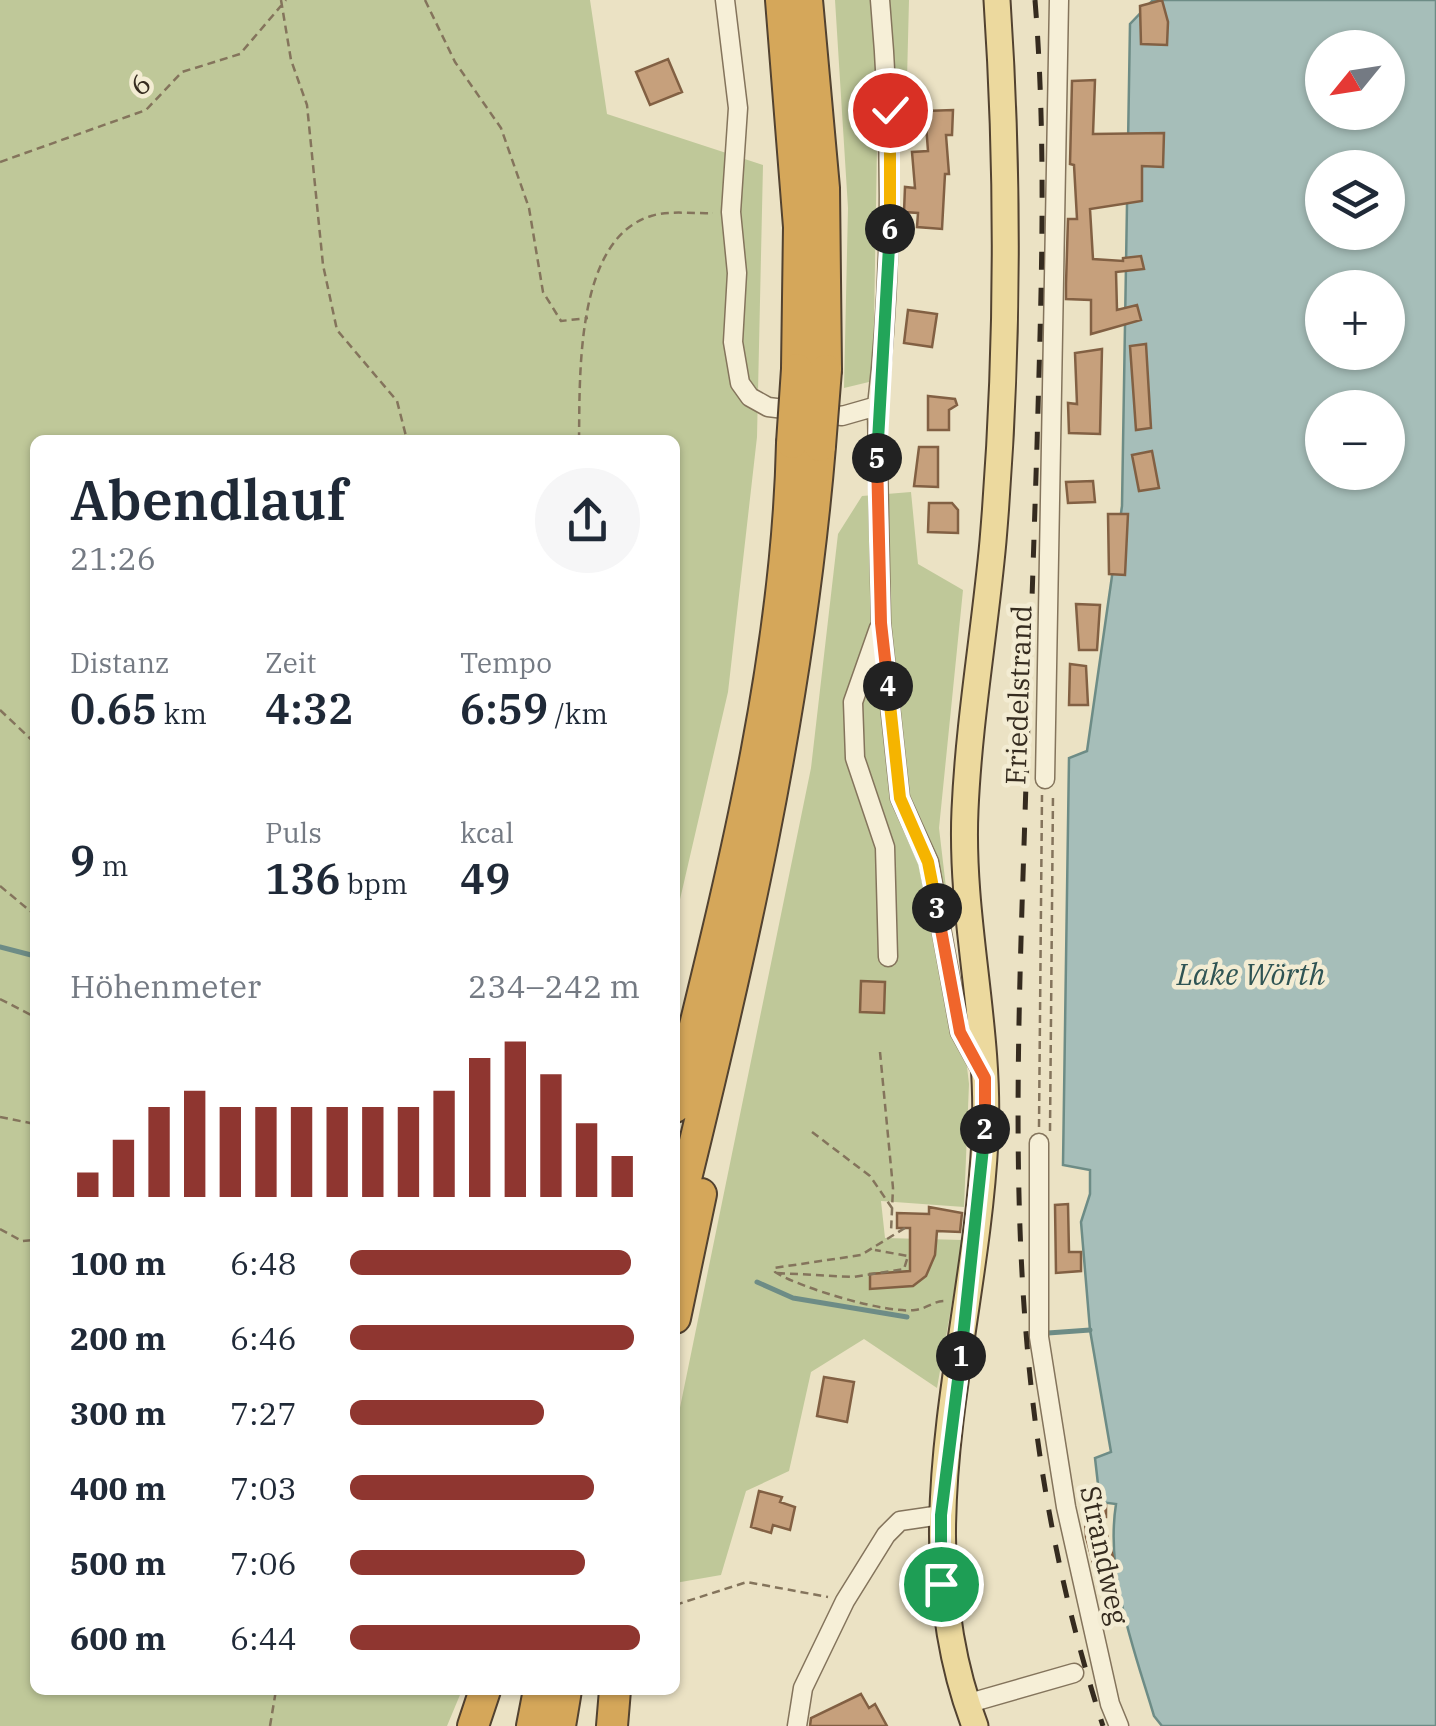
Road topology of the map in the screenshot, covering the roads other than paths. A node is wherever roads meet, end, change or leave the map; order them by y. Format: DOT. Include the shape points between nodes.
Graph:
graph roads {
  1 [pos="725,0"];
  2 [pos="782,0"];
  3 [pos="807,0"];
  4 [pos="880,0"];
  5 [pos="997,0"];
  6 [pos="1059,0"];
  7 [pos="812,369"];
  8 [pos="877,406"];
  9 [pos="806,444"];
  10 [pos="881,623"];
  11 [pos="1045,779"];
  12 [pos="888,957"];
  13 [pos="985,1078"];
  14 [pos="710,1082"];
  15 [pos="680,1086"];
  16 [pos="1038,1143"];
  17 [pos="680,1203"];
  18 [pos="680,1293"];
  19 [pos="941,1515"];
  20 [pos="1074,1673"];
  21 [pos="484,1695"];
  22 [pos="537,1695"];
  23 [pos="565,1695"];
  24 [pos="615,1695"];
  25 [pos="970,1715"];
  26 [pos="473,1726"];
  27 [pos="532,1726"];
  28 [pos="560,1726"];
  29 [pos="612,1726"];
  30 [pos="797,1726"];
  31 [pos="1119,1726"];
  1 -- 8 [label="street" via="738,108 731,212 737,273 732,342 740,382 768,407 842,416"];
  2 -- 7 [label="highway"];
  3 -- 7 [label="highway" via="824,188"];
  4 -- 8 [label="street" via="890,110 890,236"];
  5 -- 13 [label="main road" via="1003,366 965,815 968,926"];
  6 -- 11 [label="street, Friedelstrand"];
  7 -- 9 [label="highway, bridge"];
  8 -- 10 [label="street"];
  9 -- 14 [label="highway" via="786,737"];
  9 -- 15 [label="highway" via="766,692"];
  10 -- 12 [label="street" via="853,702 855,758 885,848"];
  10 -- 13 [label="street" via="900,798 928,862 960,1032"];
  13 -- 19 [label="main road" via="985,1138"];
  14 -- 17 [label="highway"];
  14 -- 18 [label="highway" via="710,1144"];
  16 -- 31 [label="street, Strandweg" via="1040,1336 1066,1508"];
  19 -- 25 [label="main road" via="943,1608"];
  19 -- 30 [label="street" via="894,1526 845,1601 802,1688"];
  20 -- 25 [label="street"];
  21 -- 26 [label="highway"];
  22 -- 27 [label="highway"];
  23 -- 28 [label="highway"];
  24 -- 29 [label="highway"];
}
